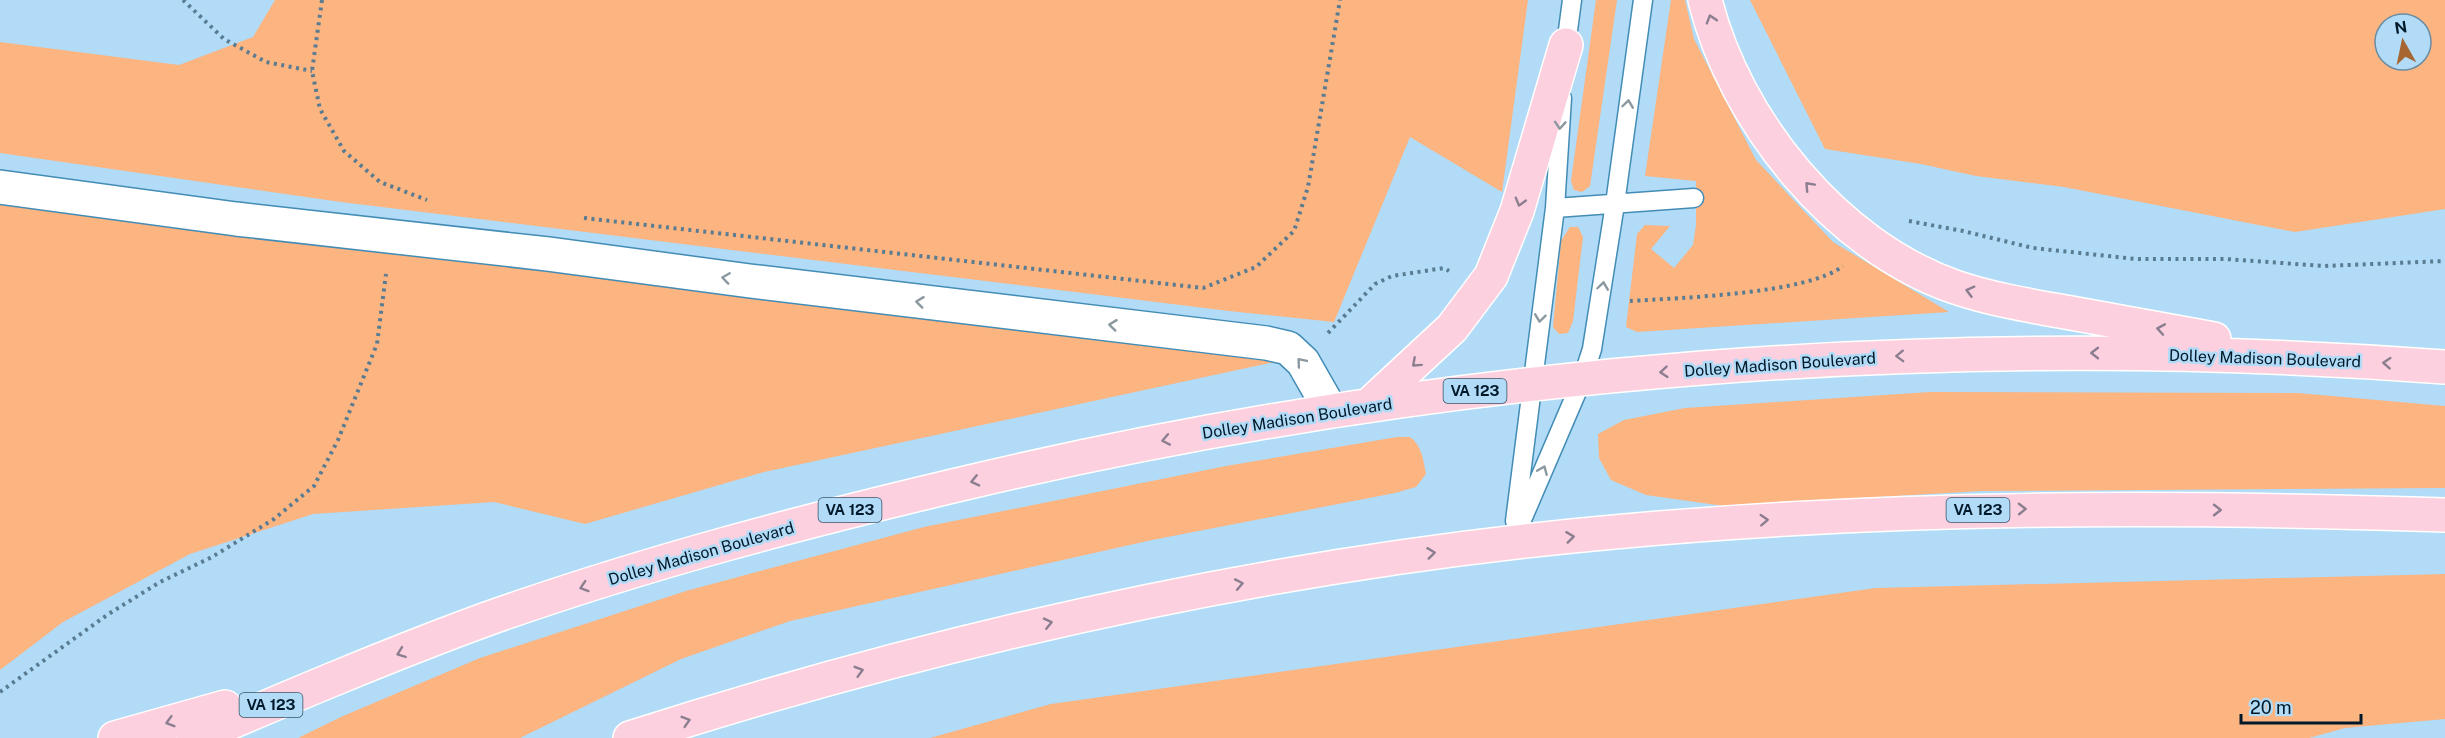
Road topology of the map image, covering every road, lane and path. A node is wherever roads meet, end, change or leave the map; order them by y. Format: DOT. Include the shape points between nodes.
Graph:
graph roads {
  1 [pos="183,0"];
  2 [pos="322,0"];
  3 [pos="1340,0"];
  4 [pos="1572,0"];
  5 [pos="1643,0"];
  6 [pos="1705,0"];
  7 [pos="1566,45"];
  8 [pos="312,71"];
  9 [pos="0,187"];
  10 [pos="1694,198"];
  11 [pos="438,202"];
  12 [pos="1615,204"];
  13 [pos="1555,208"];
  14 [pos="579,218"];
  15 [pos="391,236"];
  16 [pos="2322,359"];
  17 [pos="2445,367"];
  18 [pos="1582,380"];
  19 [pos="1532,386"];
  20 [pos="1368,406"];
  21 [pos="1332,411"];
  22 [pos="2445,515"];
  23 [pos="1512,543"];
  24 [pos="348,673"];
  25 [pos="0,692"];
  26 [pos="115,738"];
  27 [pos="194,738"];
  28 [pos="630,738"];
  1 -- 8 [label="path" via="224,39 258,58"];
  2 -- 8 [label="path"];
  3 -- 14 [label="path" via="1308,187 1294,231 1256,267 1203,288"];
  4 -- 7 [label="lane"];
  12 -- 5 [label="lane, one-way"];
  16 -- 6 [label="main road, one-way" via="1993,297 1955,287 1893,257 1823,201 1768,135 1725,60"];
  7 -- 13 [label="lane, one-way"];
  7 -- 20 [label="main road, one-way" via="1517,212 1491,276 1445,336"];
  8 -- 11 [label="path" via="320,109 344,152 380,182"];
  9 -- 15 [label="street"];
  10 -- 12 [label="lane"];
  12 -- 13 [label="lane"];
  18 -- 12 [label="lane, one-way" via="1596,330"];
  13 -- 19 [label="lane, one-way"];
  21 -- 15 [label="street, one-way" via="1303,362 1288,348 1266,343"];
  15 -- 25 [label="path" via="377,344 338,440 314,486 273,519 107,615"];
  17 -- 16 [label="main road, Dolley Madison Boulevard / VA 123, one-way"];
  16 -- 18 [label="main road, Dolley Madison Boulevard / VA 123, one-way" via="1979,353 1813,360"];
  18 -- 19 [label="main road, Dolley Madison Boulevard / VA 123"];
  23 -- 18 [label="lane, one-way"];
  19 -- 20 [label="main road, Dolley Madison Boulevard / VA 123"];
  19 -- 23 [label="lane"];
  20 -- 21 [label="main road, Dolley Madison Boulevard / VA 123"];
  21 -- 24 [label="main road, Dolley Madison Boulevard / VA 123, one-way" via="1042,465 822,518 550,598"];
  23 -- 22 [label="main road, VA 123, one-way" via="1701,524 1921,512 2133,509"];
  28 -- 23 [label="main road, VA 123, one-way" via="883,664 1074,617 1329,568"];
  24 -- 26 [label="main road, one-way"];
  24 -- 27 [label="main road, Dolley Madison Boulevard / VA 123"];
}
